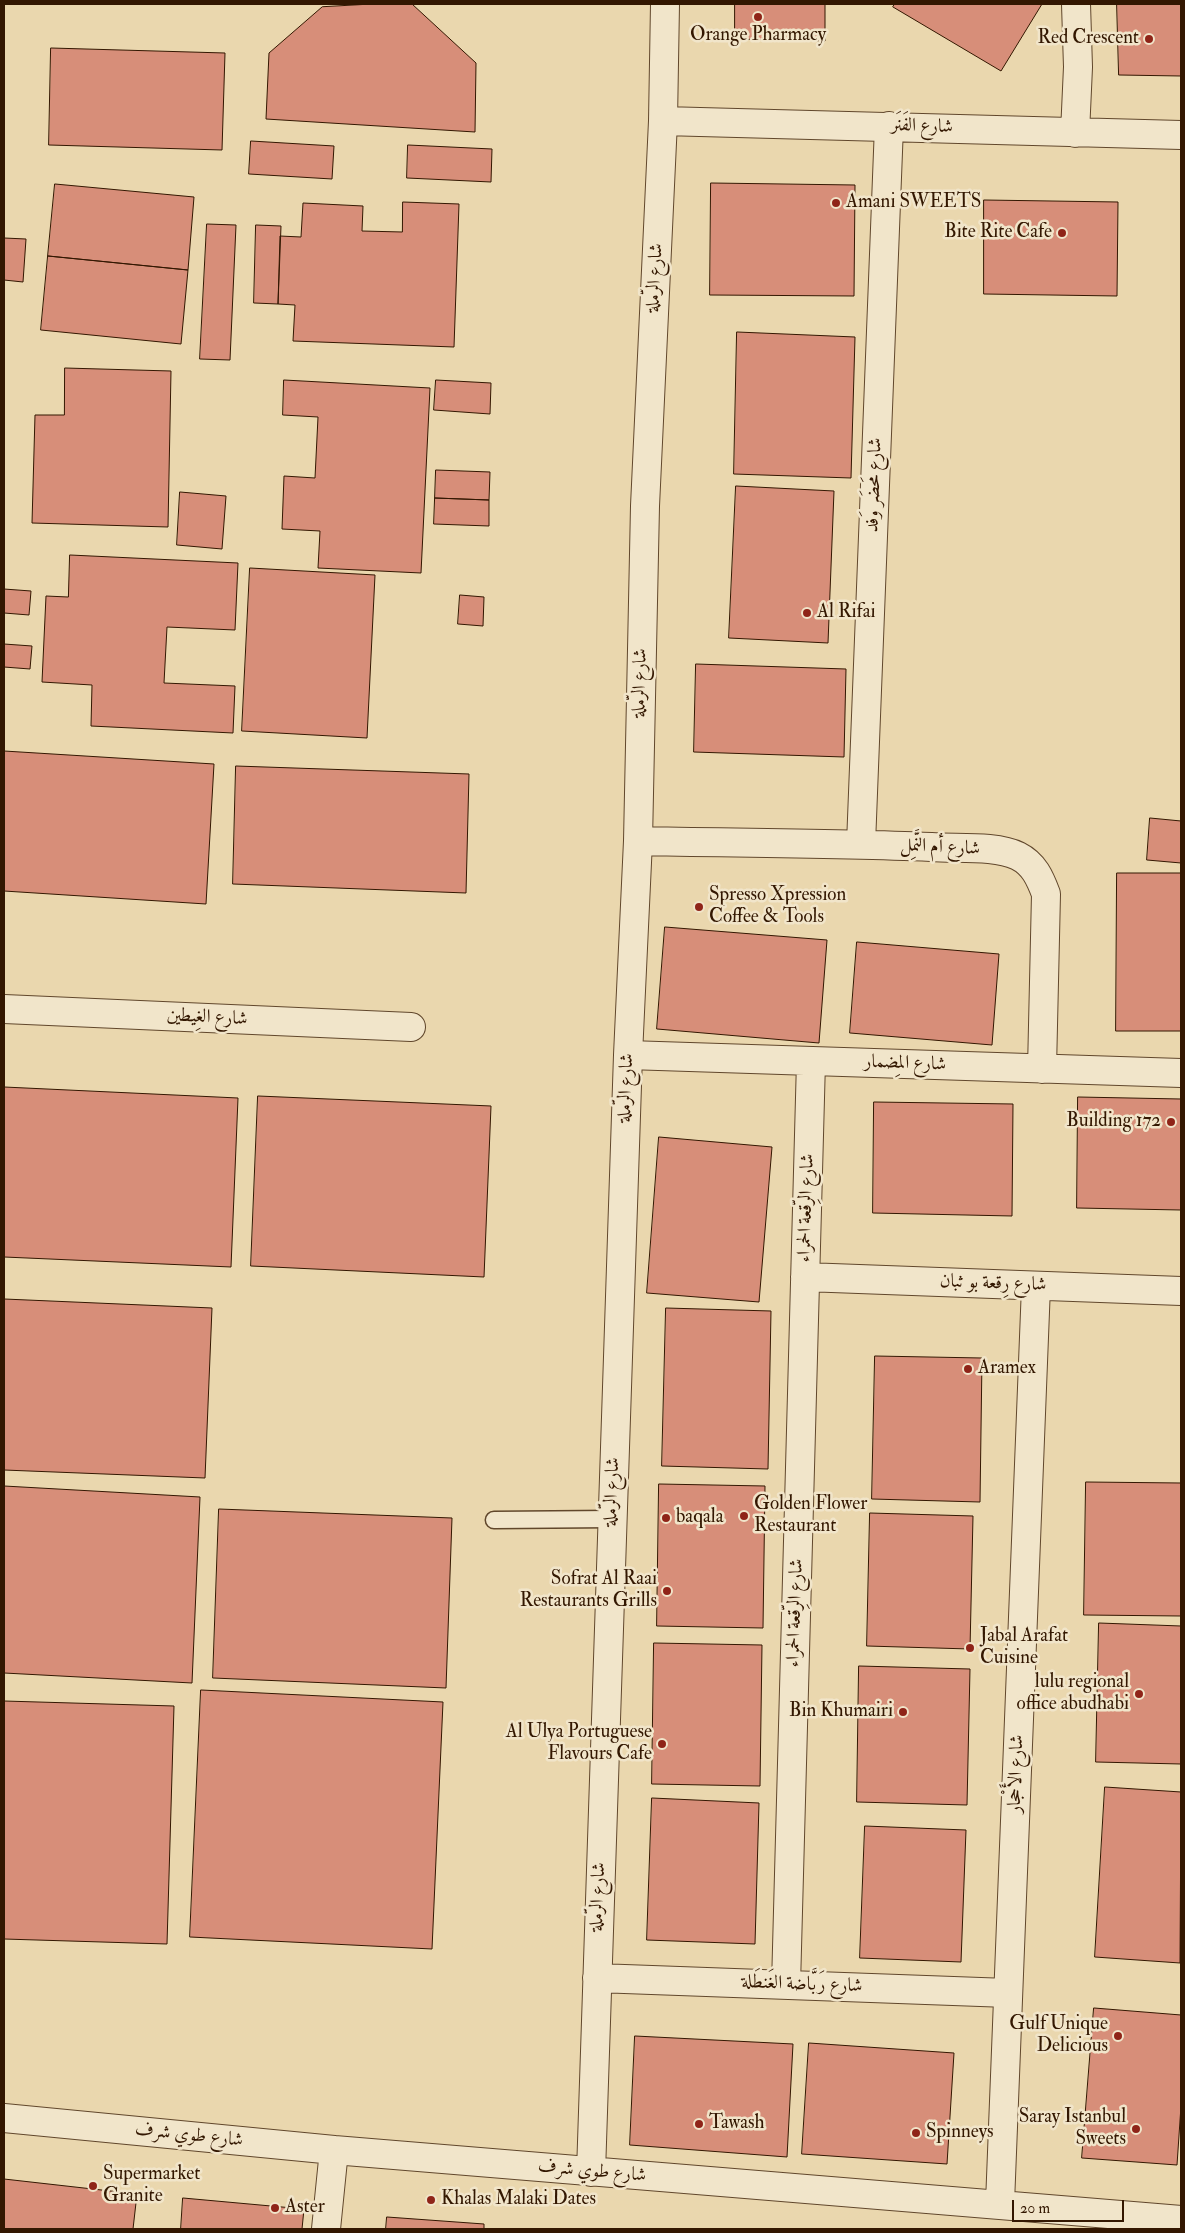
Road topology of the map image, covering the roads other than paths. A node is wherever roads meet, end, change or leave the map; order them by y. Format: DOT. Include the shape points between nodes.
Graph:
graph roads {
  1 [pos="665,4"];
  2 [pos="1076,4"];
  3 [pos="663,121"];
  4 [pos="889,126"];
  5 [pos="1076,133"];
  6 [pos="1181,135"];
  7 [pos="638,841"];
  8 [pos="861,844"];
  9 [pos="4,1009"];
  10 [pos="411,1027"];
  11 [pos="628,1055"];
  12 [pos="810,1061"];
  13 [pos="1042,1068"];
  14 [pos="1181,1073"];
  15 [pos="805,1277"];
  16 [pos="1036,1286"];
  17 [pos="1181,1291"];
  18 [pos="612,1519"];
  19 [pos="494,1520"];
  20 [pos="597,1978"];
  21 [pos="786,1985"];
  22 [pos="1008,1993"];
  23 [pos="4,2118"];
  24 [pos="334,2150"];
  25 [pos="592,2172"];
  26 [pos="1000,2203"];
  27 [pos="1102,2221"];
  28 [pos="1171,2222"];
  29 [pos="326,2229"];
  1 -- 3 [label="street, شارع الرّملة"];
  2 -- 5 [label="street"];
  3 -- 4 [label="street, شارع الفَنَر"];
  3 -- 7 [label="street, شارع الرّملة" via="645,506"];
  4 -- 5 [label="street, شارع الفَنَر"];
  4 -- 8 [label="street, شارع مَحضَر وَفد"];
  5 -- 6 [label="street, شارع الفَنَر"];
  7 -- 8 [label="street, شارع أم النَّمِل"];
  7 -- 11 [label="street, شارع الرّملة"];
  8 -- 13 [label="street, شارع أم النَّمِل" via="1005,852 1032,865 1043,886 1046,910"];
  9 -- 10 [label="street, شارع الغِيطين"];
  11 -- 12 [label="street, شارع المِضمار"];
  11 -- 18 [label="street, شارع الرّملة"];
  12 -- 13 [label="street, شارع المِضمار"];
  12 -- 15 [label="street, شارع الرِّقعة الحمراء"];
  13 -- 14 [label="street, شارع المِضمار"];
  15 -- 16 [label="street, شارع رِقعة بو ثبان"];
  15 -- 21 [label="street, شارع الرِّقعة الحمراء"];
  16 -- 17 [label="street, شارع رِقعة بو ثبان"];
  16 -- 22 [label="street, شارع الأَحْجار"];
  18 -- 19 [label="lane"];
  18 -- 20 [label="street, شارع الرّملة"];
  20 -- 21 [label="street, شارع رَبَّاضة الغَنطَلة"];
  20 -- 25 [label="street, شارع الرّملة"];
  21 -- 22 [label="street, شارع رَبَّاضة الغَنطَلة"];
  22 -- 26 [label="street, شارع الأَحْجار"];
  23 -- 24 [label="street, شارع طوي شرف"];
  24 -- 25 [label="street, شارع طوي شرف"];
  24 -- 29 [label="street"];
  25 -- 26 [label="street, شارع طوي شرف"];
  26 -- 27 [label="street, شارع طوي شرف"];
  27 -- 28 [label="street, شارع طوي شرف"];
}
